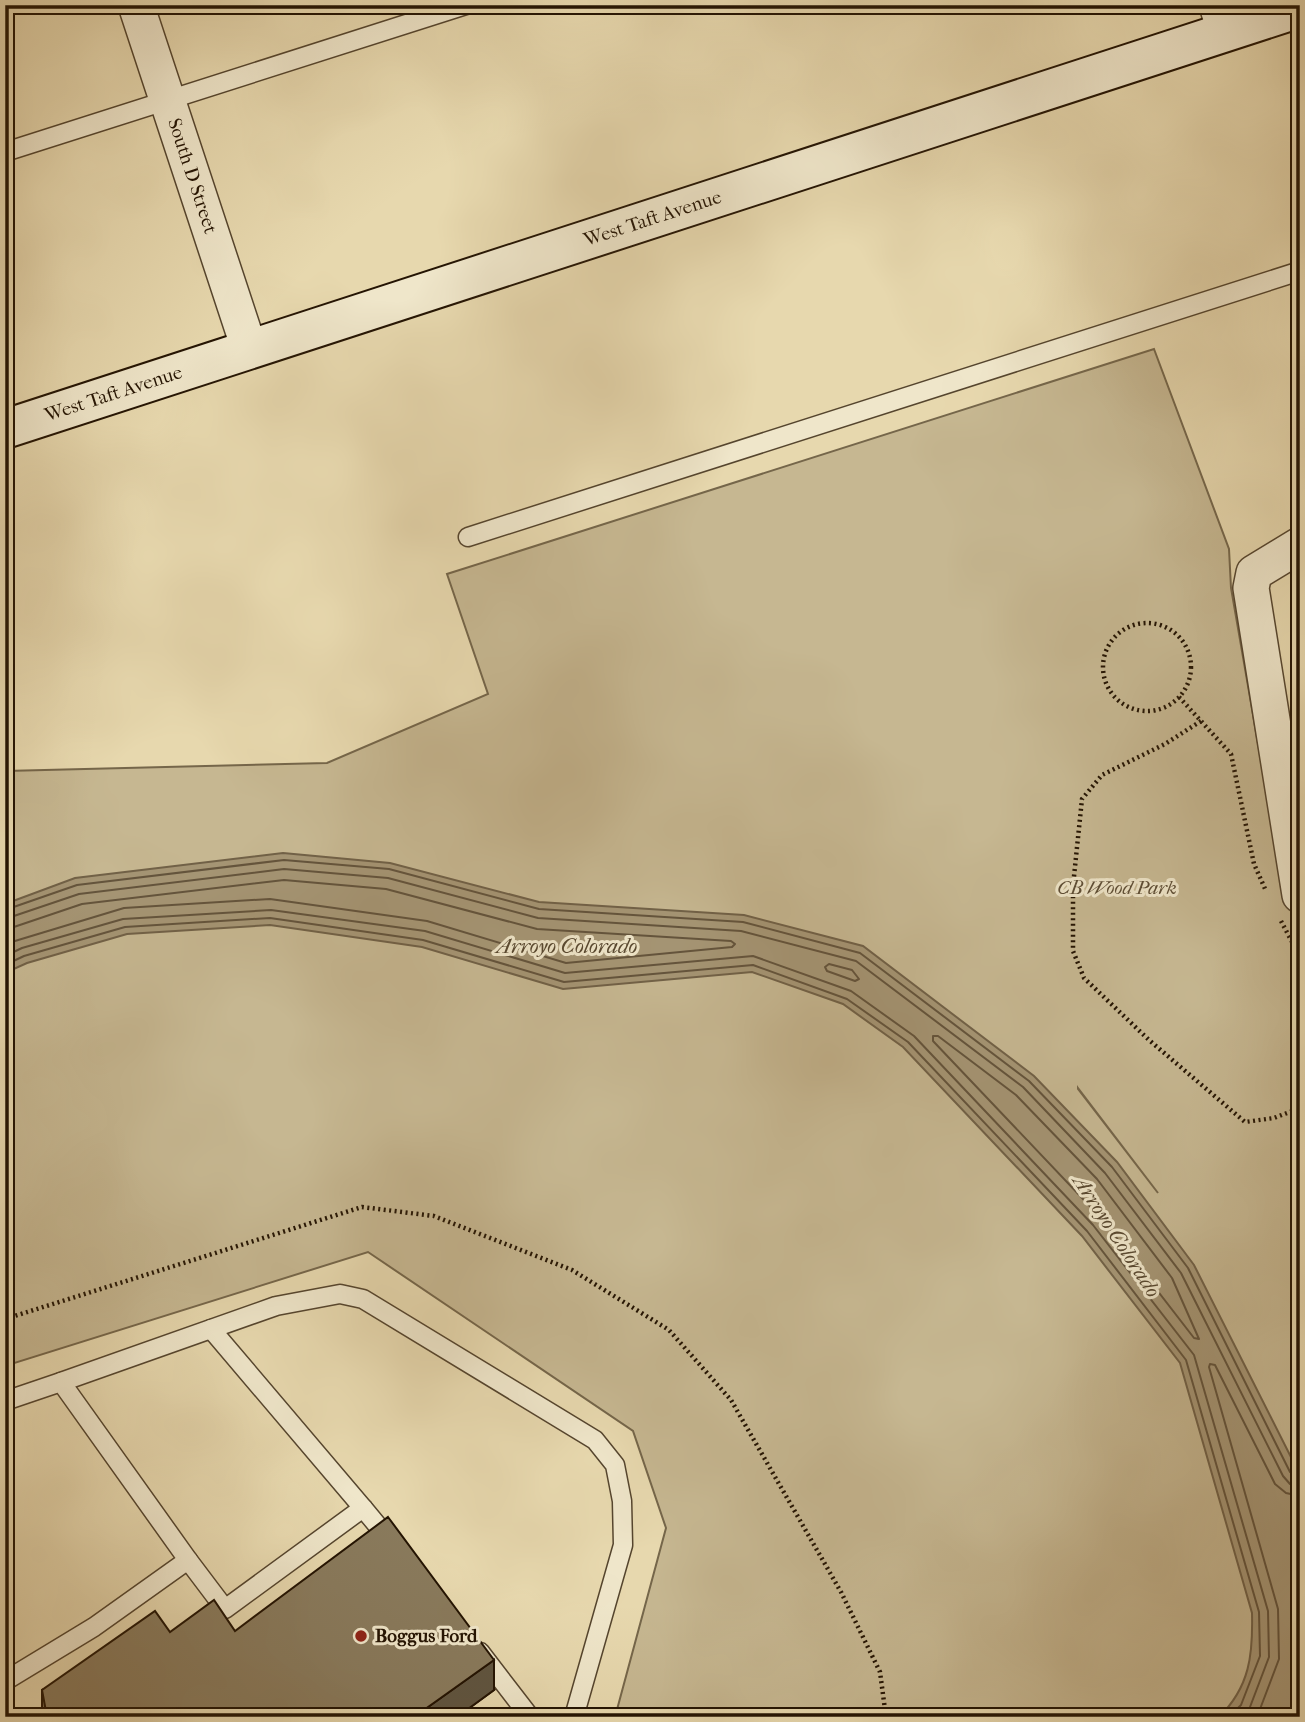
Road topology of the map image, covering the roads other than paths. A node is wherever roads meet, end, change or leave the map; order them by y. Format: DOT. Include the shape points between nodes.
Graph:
graph roads {
  1 [pos="136,5"];
  2 [pos="466,5"];
  3 [pos="1300,8"];
  4 [pos="1221,18"];
  5 [pos="167,100"];
  6 [pos="5,152"];
  7 [pos="1300,271"];
  8 [pos="249,348"];
  9 [pos="5,429"];
  10 [pos="468,537"];
  11 [pos="1300,545"];
  12 [pos="1293,810"];
  13 [pos="1283,904"];
  14 [pos="211,1329"];
  15 [pos="61,1382"];
  16 [pos="5,1401"];
  17 [pos="363,1508"];
  18 [pos="406,1559"];
  19 [pos="188,1560"];
  20 [pos="466,1633"];
  21 [pos="5,1681"];
  22 [pos="521,1714"];
  23 [pos="574,1717"];
  1 -- 5 [label="street, South D Street"];
  2 -- 5 [label="lane"];
  3 -- 4 [label="street, West Taft Avenue"];
  4 -- 8 [label="street, West Taft Avenue"];
  5 -- 6 [label="lane"];
  5 -- 8 [label="street, South D Street"];
  7 -- 10 [label="lane"];
  8 -- 9 [label="street, West Taft Avenue"];
  11 -- 12 [label="street" via="1254,573 1251,588"];
  12 -- 13 [label="street"];
  14 -- 15 [label="lane"];
  14 -- 17 [label="lane"];
  14 -- 23 [label="lane" via="276,1306 340,1294 363,1299 595,1440 615,1465 623,1545"];
  15 -- 16 [label="lane"];
  15 -- 19 [label="lane"];
  17 -- 18 [label="lane"];
  17 -- 19 [label="lane" via="225,1609"];
  19 -- 21 [label="lane" via="94,1628"];
  20 -- 22 [label="lane"];
}
